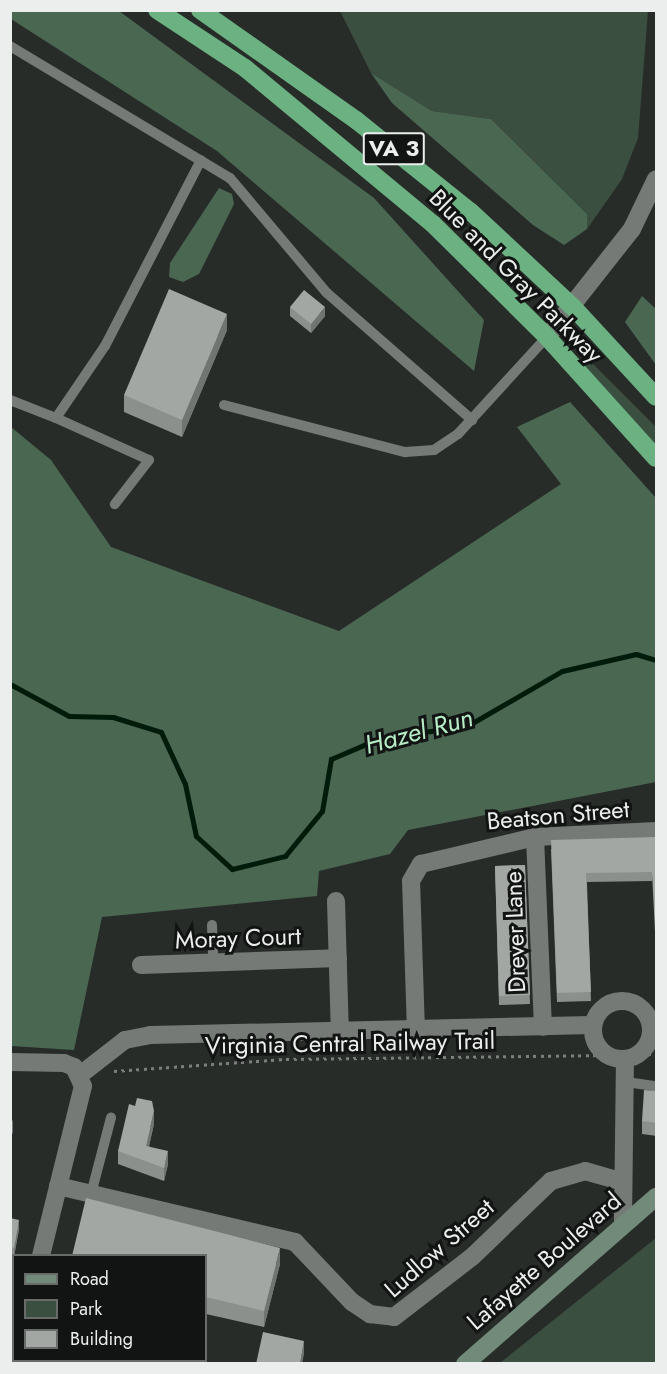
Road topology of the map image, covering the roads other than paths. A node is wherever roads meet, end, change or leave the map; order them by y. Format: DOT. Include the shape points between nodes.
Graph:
graph roads {
  1 [pos="157,10"];
  2 [pos="200,10"];
  3 [pos="10,46"];
  4 [pos="201,160"];
  5 [pos="657,179"];
  6 [pos="573,307"];
  7 [pos="547,337"];
  8 [pos="657,397"];
  9 [pos="10,400"];
  10 [pos="224,405"];
  11 [pos="56,418"];
  12 [pos="472,420"];
  13 [pos="657,458"];
  14 [pos="115,504"];
  15 [pos="657,831"];
  16 [pos="535,837"];
  17 [pos="336,901"];
  18 [pos="212,925"];
  19 [pos="338,958"];
  20 [pos="213,962"];
  21 [pos="141,965"];
  22 [pos="593,1025"];
  23 [pos="654,1026"];
  24 [pos="543,1027"];
  25 [pos="417,1031"];
  26 [pos="340,1033"];
  27 [pos="625,1060"];
  28 [pos="10,1062"];
  29 [pos="80,1075"];
  30 [pos="626,1082"];
  31 [pos="657,1086"];
  32 [pos="111,1118"];
  33 [pos="620,1181"];
  34 [pos="58,1186"];
  35 [pos="91,1194"];
  36 [pos="657,1197"];
  37 [pos="623,1221"];
  38 [pos="41,1254"];
  39 [pos="465,1364"];
  1 -- 7 [label="highway, Blue and Gray Parkway / VA 3" via="245,69 351,153 433,224"];
  2 -- 6 [label="highway, Blue and Gray Parkway / VA 3" via="414,165"];
  3 -- 4 [label="lane"];
  4 -- 11 [label="lane" via="105,346"];
  4 -- 12 [label="lane" via="245,193 327,292"];
  5 -- 6 [label="street" via="633,230"];
  6 -- 7 [label="street"];
  6 -- 8 [label="highway, Blue and Gray Parkway / VA 3"];
  7 -- 12 [label="lane"];
  7 -- 13 [label="highway, Blue and Gray Parkway / VA 3"];
  9 -- 11 [label="lane"];
  10 -- 12 [label="lane" via="405,452 445,447"];
  11 -- 14 [label="lane" via="149,460"];
  15 -- 16 [label="street, Beatson Street"];
  16 -- 24 [label="street, Drever Lane"];
  16 -- 25 [label="street, Beatson Street" via="421,864 411,881"];
  17 -- 19 [label="street"];
  18 -- 20 [label="lane"];
  19 -- 20 [label="street, Moray Court"];
  19 -- 26 [label="street"];
  20 -- 21 [label="street, Moray Court"];
  22 -- 23 [label="street" via="603,1008 622,1001 640,1006"];
  22 -- 24 [label="street"];
  22 -- 27 [label="street" via="606,1055"];
  23 -- 27 [label="street" via="645,1048"];
  24 -- 25 [label="street"];
  25 -- 26 [label="street"];
  26 -- 29 [label="street" via="150,1035 125,1040"];
  27 -- 30 [label="street"];
  28 -- 29 [label="street" via="64,1063"];
  29 -- 34 [label="street" via="81,1101"];
  30 -- 31 [label="lane"];
  30 -- 33 [label="street"];
  32 -- 35 [label="lane"];
  33 -- 35 [label="street, Ludlow Street" via="585,1171 551,1181 472,1257 394,1317 370,1314 352,1302 295,1242"];
  33 -- 37 [label="street"];
  34 -- 35 [label="street, Ludlow Street"];
  34 -- 38 [label="street"];
  36 -- 37 [label="main road, Lafayette Boulevard"];
  37 -- 39 [label="main road, Lafayette Boulevard"];
}
